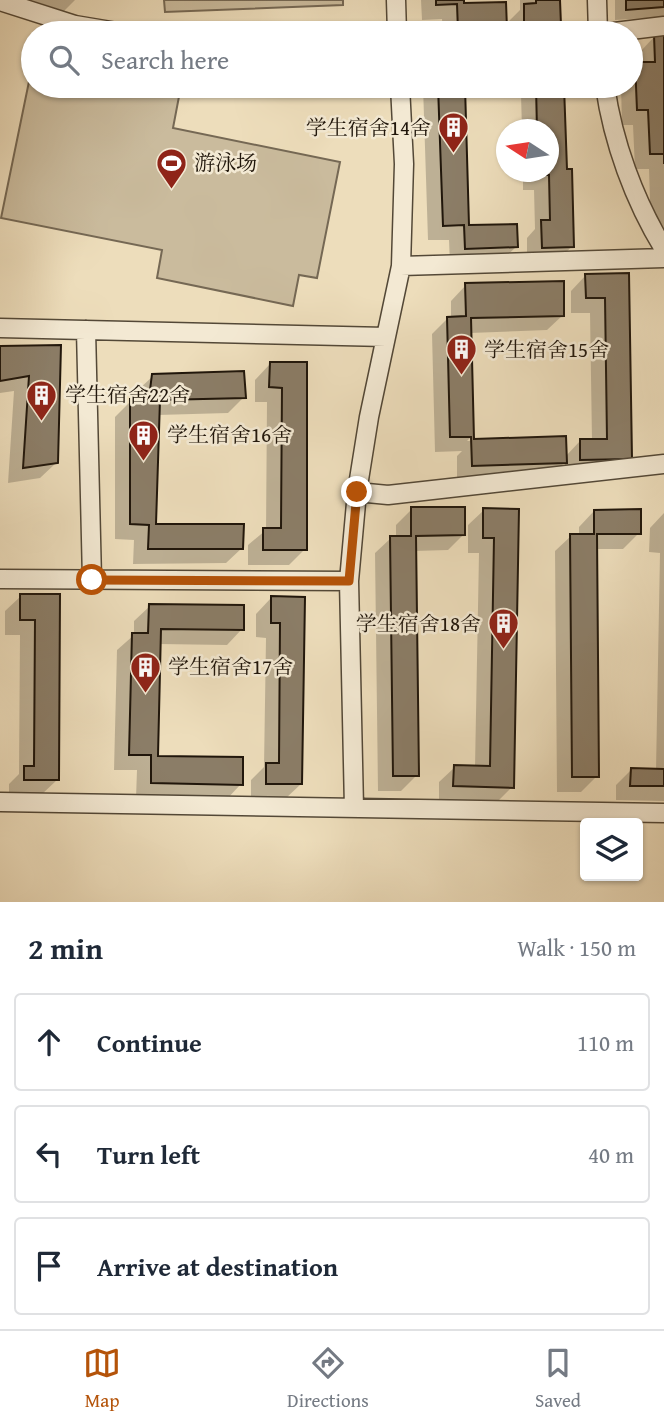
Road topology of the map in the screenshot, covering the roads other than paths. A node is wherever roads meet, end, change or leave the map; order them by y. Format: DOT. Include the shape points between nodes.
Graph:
graph roads {
  1 [pos="397,0"];
  2 [pos="597,0"];
  3 [pos="0,1"];
  4 [pos="62,21"];
  5 [pos="397,21"];
  6 [pos="598,21"];
  7 [pos="664,26"];
  8 [pos="643,29"];
  9 [pos="401,98"];
  10 [pos="607,98"];
  11 [pos="664,249"];
  12 [pos="664,258"];
  13 [pos="401,266"];
  14 [pos="0,328"];
  15 [pos="86,330"];
  16 [pos="386,337"];
  17 [pos="664,464"];
  18 [pos="357,492"];
  19 [pos="0,579"];
  20 [pos="92,580"];
  21 [pos="349,581"];
  22 [pos="0,802"];
  23 [pos="354,808"];
  24 [pos="664,813"];
  1 -- 5 [label="street"];
  2 -- 6 [label="street"];
  3 -- 4 [label="street"];
  7 -- 8 [label="street"];
  9 -- 13 [label="street"];
  10 -- 11 [label="street" via="627,168"];
  12 -- 13 [label="street"];
  13 -- 16 [label="street"];
  14 -- 15 [label="street"];
  15 -- 16 [label="street"];
  15 -- 20 [label="street"];
  16 -- 18 [label="street"];
  17 -- 18 [label="street" via="388,495"];
  18 -- 21 [label="street"];
  19 -- 20 [label="street"];
  20 -- 21 [label="street"];
  21 -- 23 [label="street"];
  22 -- 23 [label="street"];
  23 -- 24 [label="street"];
}
